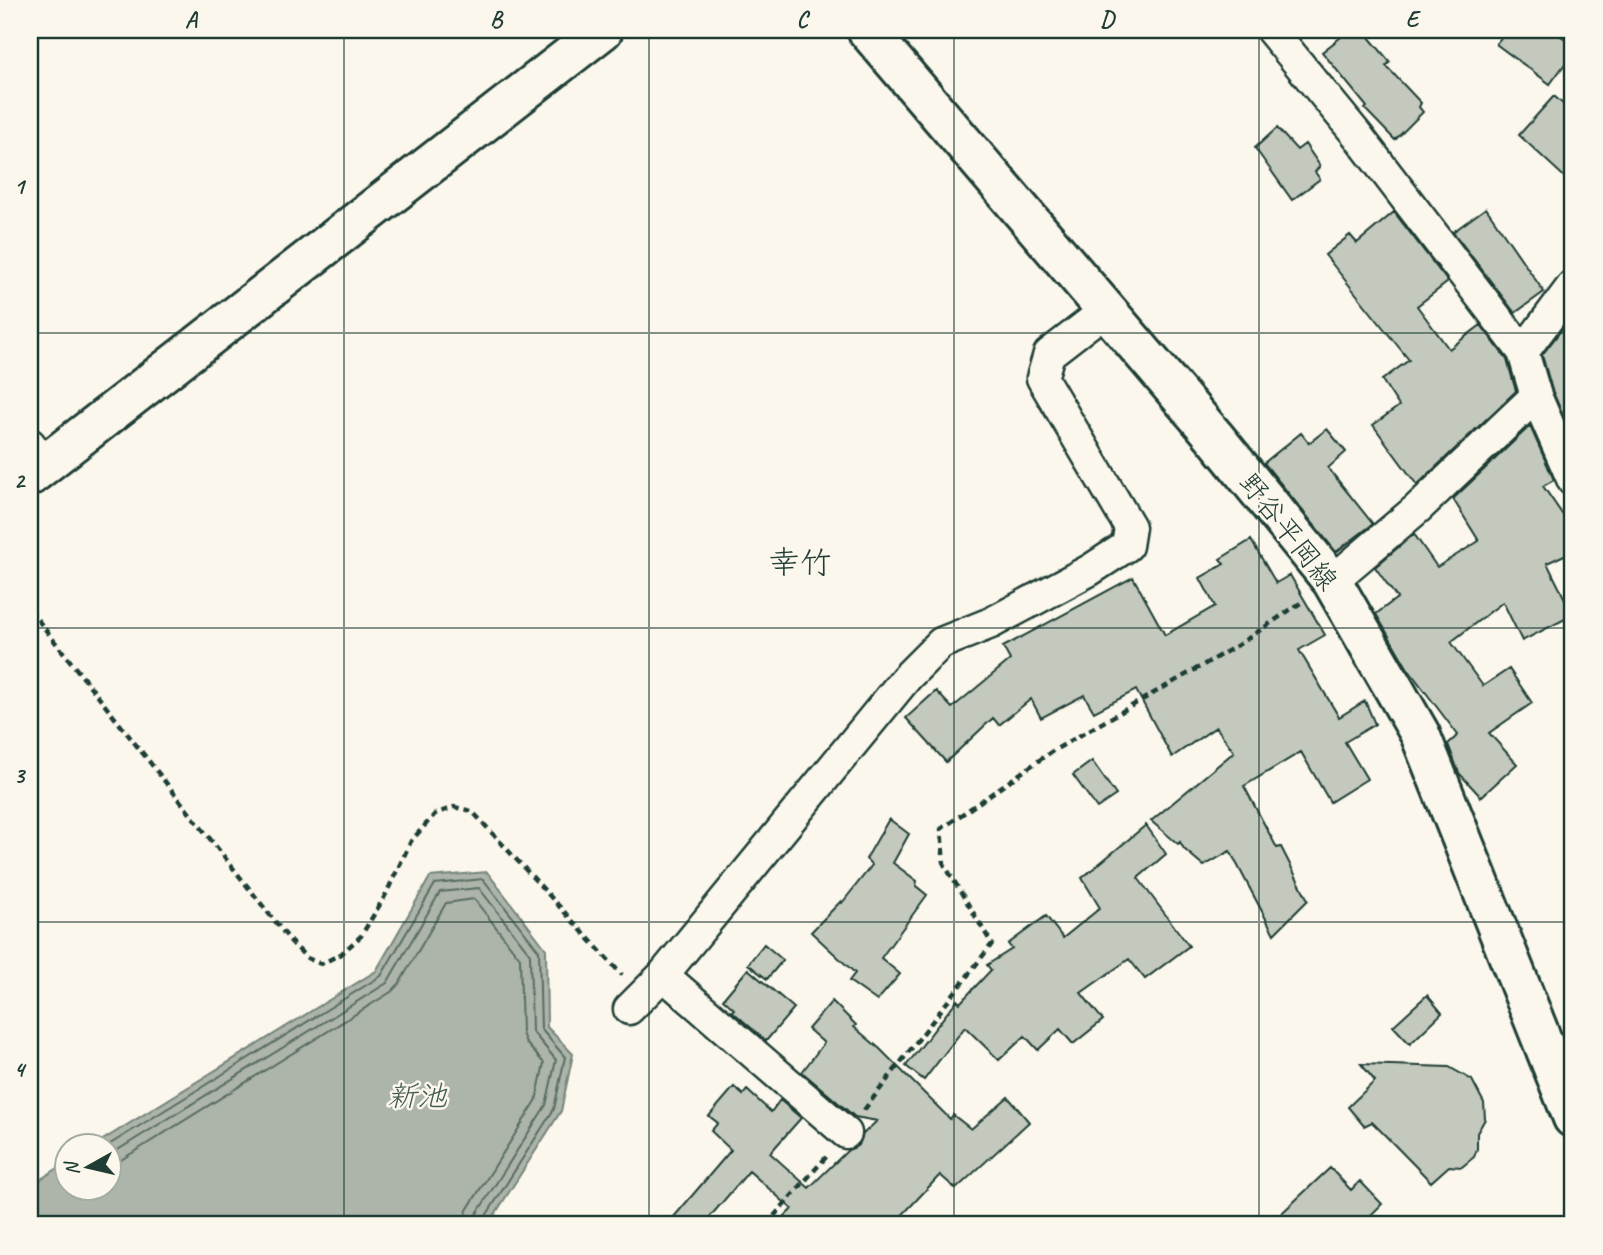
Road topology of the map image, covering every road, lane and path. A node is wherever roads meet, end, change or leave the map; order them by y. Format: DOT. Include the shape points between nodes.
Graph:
graph roads {
  1 [pos="603,30"];
  2 [pos="867,30"];
  3 [pos="1271,30"];
  4 [pos="1573,285"];
  5 [pos="1106,310"];
  6 [pos="1523,352"];
  7 [pos="1536,396"];
  8 [pos="35,462"];
  9 [pos="1573,481"];
  10 [pos="1332,581"];
  11 [pos="30,610"];
  12 [pos="663,975"];
  13 [pos="636,1003"];
  14 [pos="1573,1118"];
  15 [pos="846,1133"];
  16 [pos="766,1225"];
  1 -- 8 [label="main road"];
  2 -- 5 [label="main road, 野谷平岡線"];
  3 -- 6 [label="street"];
  4 -- 6 [label="street"];
  5 -- 10 [label="main road, 野谷平岡線"];
  5 -- 12 [label="street" via="1049,354 1042,378 1130,527 1127,546 991,623 941,643 907,677"];
  6 -- 7 [label="street"];
  7 -- 9 [label="street"];
  7 -- 10 [label="street" via="1418,508"];
  10 -- 14 [label="main road, 野谷平岡線" via="1420,734"];
  10 -- 15 [label="path" via="1238,645 1051,752 941,829 944,864 992,944"];
  11 -- 13 [label="path" via="307,958 321,964 361,936 411,841 435,814 454,807 472,811"];
  12 -- 13 [label="street"];
  12 -- 15 [label="street"];
  15 -- 16 [label="path"];
}
